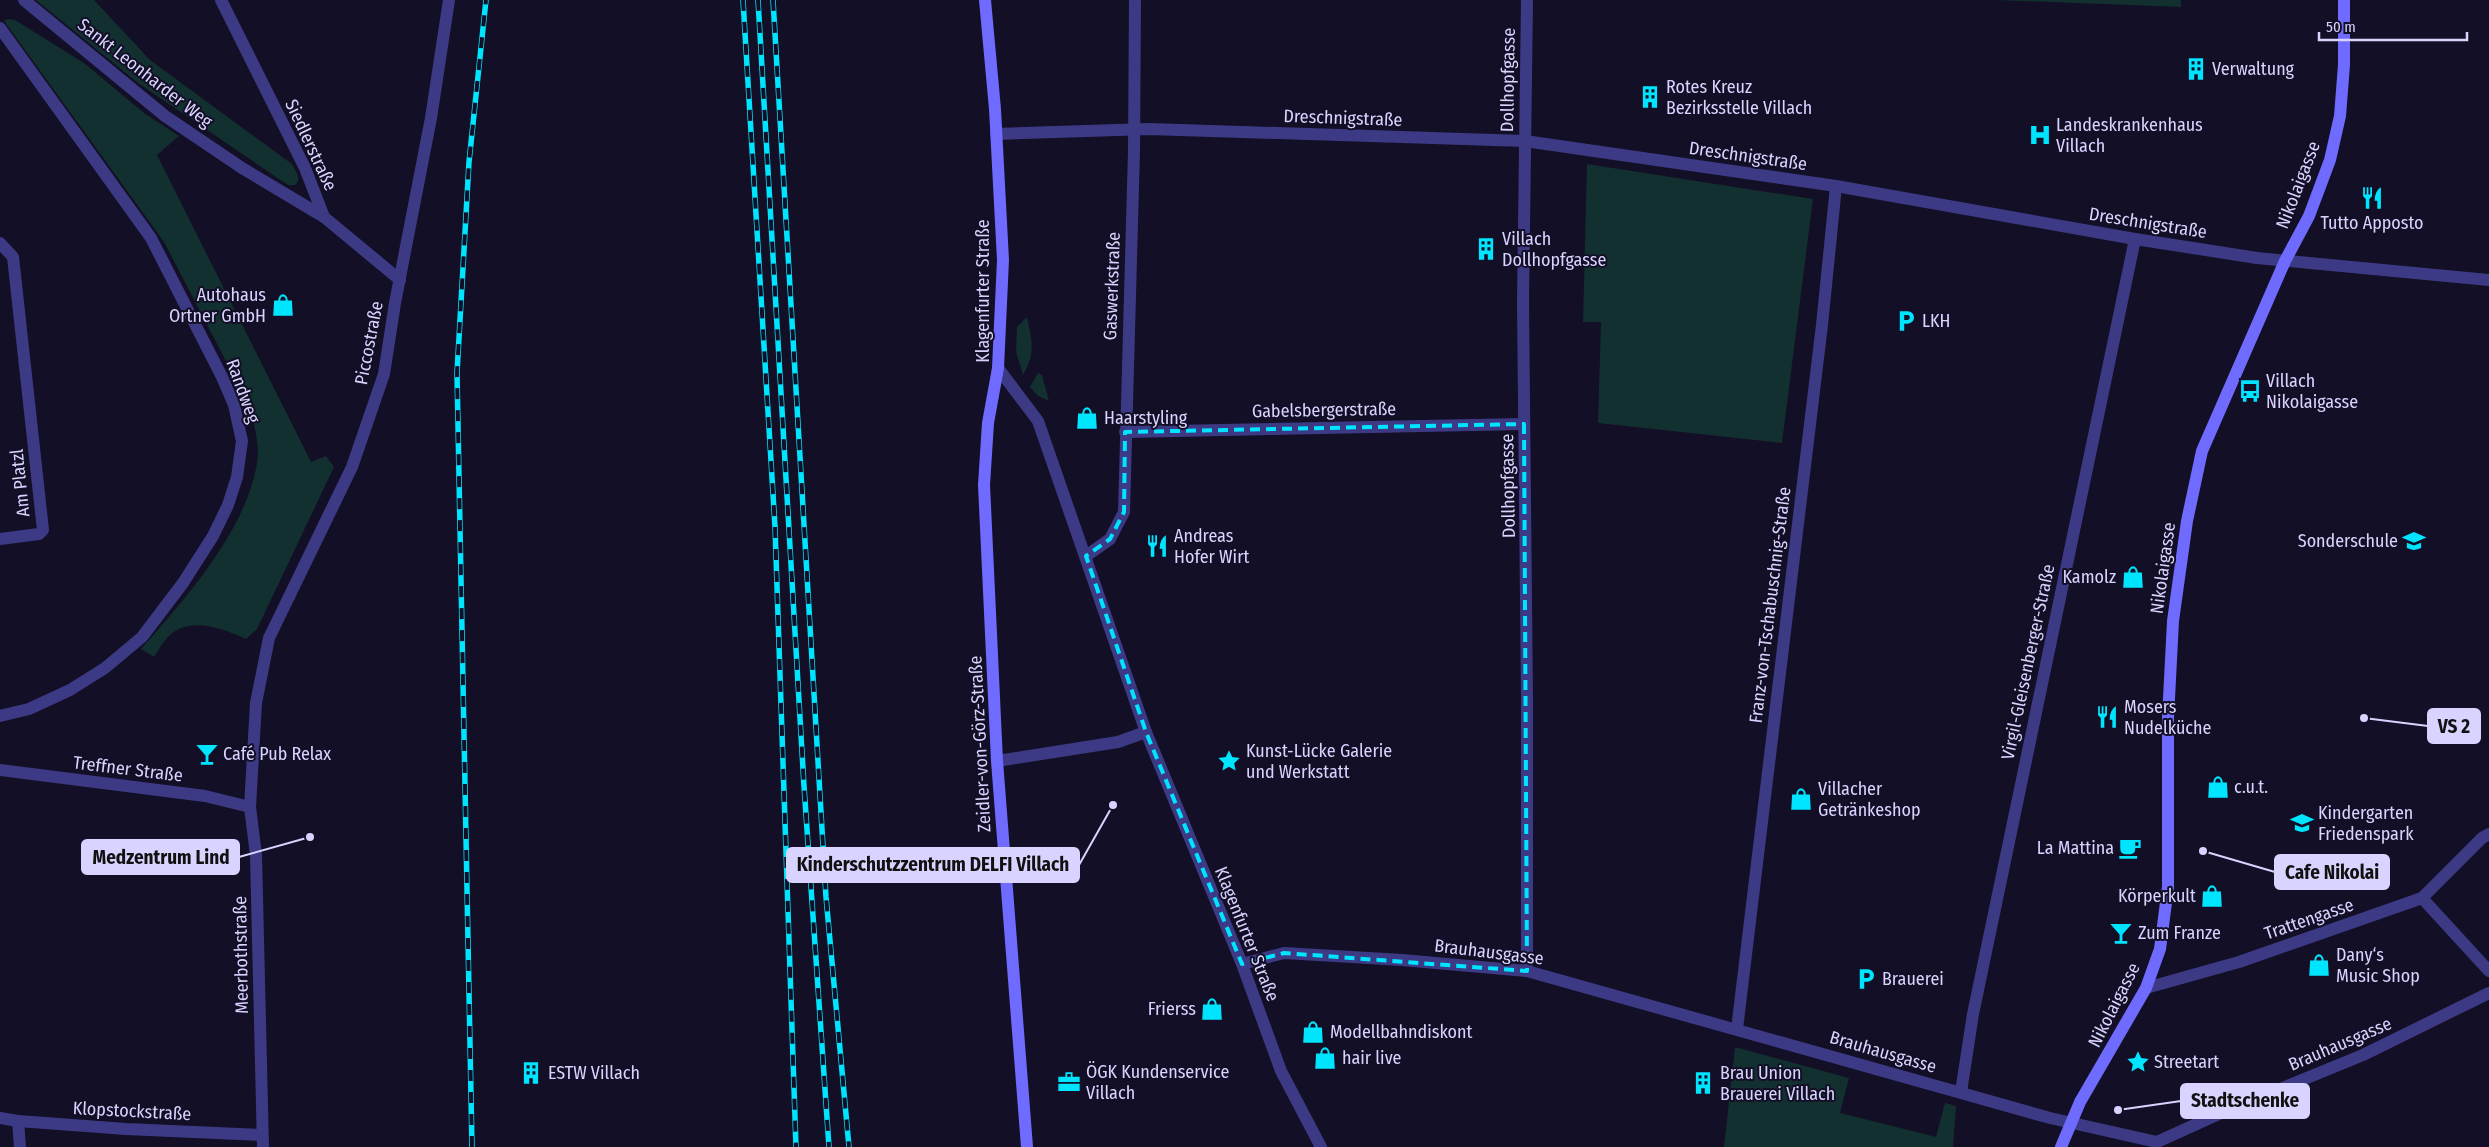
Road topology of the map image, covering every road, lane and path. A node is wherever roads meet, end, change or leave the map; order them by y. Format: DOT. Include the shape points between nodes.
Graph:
graph roads {
  1 [pos="24,0"];
  2 [pos="221,0"];
  3 [pos="449,0"];
  4 [pos="984,0"];
  5 [pos="1135,0"];
  6 [pos="1527,0"];
  7 [pos="2344,0"];
  8 [pos="0,28"];
  9 [pos="1133,130"];
  10 [pos="996,134"];
  11 [pos="1525,141"];
  12 [pos="1836,186"];
  13 [pos="324,217"];
  14 [pos="2135,240"];
  15 [pos="0,242"];
  16 [pos="2285,261"];
  17 [pos="400,280"];
  18 [pos="2489,280"];
  19 [pos="998,368"];
  20 [pos="1524,424"];
  21 [pos="1126,432"];
  22 [pos="0,539"];
  23 [pos="1086,556"];
  24 [pos="256,703"];
  25 [pos="0,716"];
  26 [pos="1146,732"];
  27 [pos="997,761"];
  28 [pos="0,770"];
  29 [pos="250,807"];
  30 [pos="2489,834"];
  31 [pos="2422,898"];
  32 [pos="1242,964"];
  33 [pos="1527,971"];
  34 [pos="2489,971"];
  35 [pos="2146,988"];
  36 [pos="2489,993"];
  37 [pos="1737,1029"];
  38 [pos="1961,1092"];
  39 [pos="0,1118"];
  40 [pos="18,1121"];
  41 [pos="2071,1123"];
  42 [pos="262,1141"];
  43 [pos="2132,1142"];
  44 [pos="20,1147"];
  45 [pos="1027,1147"];
  46 [pos="1321,1147"];
  47 [pos="2061,1147"];
  1 -- 13 [label="street, Sankt Leonharder Weg" via="165,116 242,168"];
  2 -- 13 [label="street, Siedlerstraße" via="305,168"];
  3 -- 17 [label="street, Piccostraße" via="431,118"];
  4 -- 10 [label="street, Klagenfurter Straße"];
  5 -- 9 [label="street, Gaswerkstraße"];
  6 -- 11 [label="street, Dollhopfgasse"];
  7 -- 16 [label="street, Nikolaigasse" via="2340,116 2332,151 2309,216"];
  8 -- 25 [label="street, Randweg" via="151,238 222,377 234,405 242,441 237,478 213,536 142,637 105,668 70,690 29,709"];
  9 -- 10 [label="street, Dreschnigstraße"];
  9 -- 11 [label="street, Dreschnigstraße"];
  9 -- 21 [label="street, Gaswerkstraße"];
  10 -- 19 [label="street, Klagenfurter Straße" via="1004,260"];
  11 -- 12 [label="street, Dreschnigstraße"];
  11 -- 20 [label="street, Dollhopfgasse"];
  12 -- 14 [label="street, Dreschnigstraße"];
  12 -- 37 [label="street, Franz-von-Tschabuschnig-Straße"];
  13 -- 17 [label="street, Siedlerstraße"];
  14 -- 16 [label="street, Dreschnigstraße"];
  14 -- 38 [label="street, Virgil-Gleisenberger-Straße" via="1973,1014"];
  15 -- 22 [label="street, Am Platzl" via="13,257 43,530 39,534"];
  16 -- 18 [label="street, Dreschnigstraße"];
  16 -- 35 [label="street, Nikolaigasse" via="2202,451 2186,521 2173,621 2168,718 2168,887 2160,949"];
  17 -- 24 [label="street, Piccostraße" via="384,374 352,467 268,638"];
  19 -- 23 [label="street, Klagenfurter Straße" via="1038,421"];
  19 -- 27 [label="street, Zeidler-von-Görz-Straße" via="988,422 984,485"];
  20 -- 21 [label="street, Gabelsbergerstraße"];
  20 -- 33 [label="street, Dollhopfgasse"];
  21 -- 23 [label="street, Gaswerkstraße" via="1124,512 1110,539"];
  23 -- 26 [label="street, Klagenfurter Straße"];
  24 -- 29 [label="street, Meerbothstraße"];
  26 -- 27 [label="street" via="1118,742"];
  26 -- 32 [label="street, Klagenfurter Straße"];
  27 -- 45 [label="street, Zeidler-von-Görz-Straße"];
  28 -- 29 [label="street, Treffner Straße" via="205,796"];
  29 -- 42 [label="street, Meerbothstraße" via="256,855"];
  30 -- 31 [label="street, Trattengasse"];
  31 -- 34 [label="street"];
  31 -- 35 [label="street, Trattengasse" via="2239,962"];
  32 -- 33 [label="street, Brauhausgasse" via="1284,953"];
  32 -- 46 [label="street, Klagenfurter Straße" via="1281,1071"];
  33 -- 37 [label="street, Brauhausgasse"];
  35 -- 41 [label="street, Nikolaigasse"];
  36 -- 43 [label="street, Brauhausgasse" via="2363,1056 2157,1142"];
  37 -- 38 [label="street, Brauhausgasse"];
  38 -- 41 [label="street, Brauhausgasse"];
  39 -- 40 [label="street, Klopstockstraße"];
  40 -- 42 [label="street, Klopstockstraße"];
  40 -- 44 [label="street"];
  41 -- 43 [label="street, Brauhausgasse"];
  41 -- 47 [label="street, Nikolaigasse"];
}
